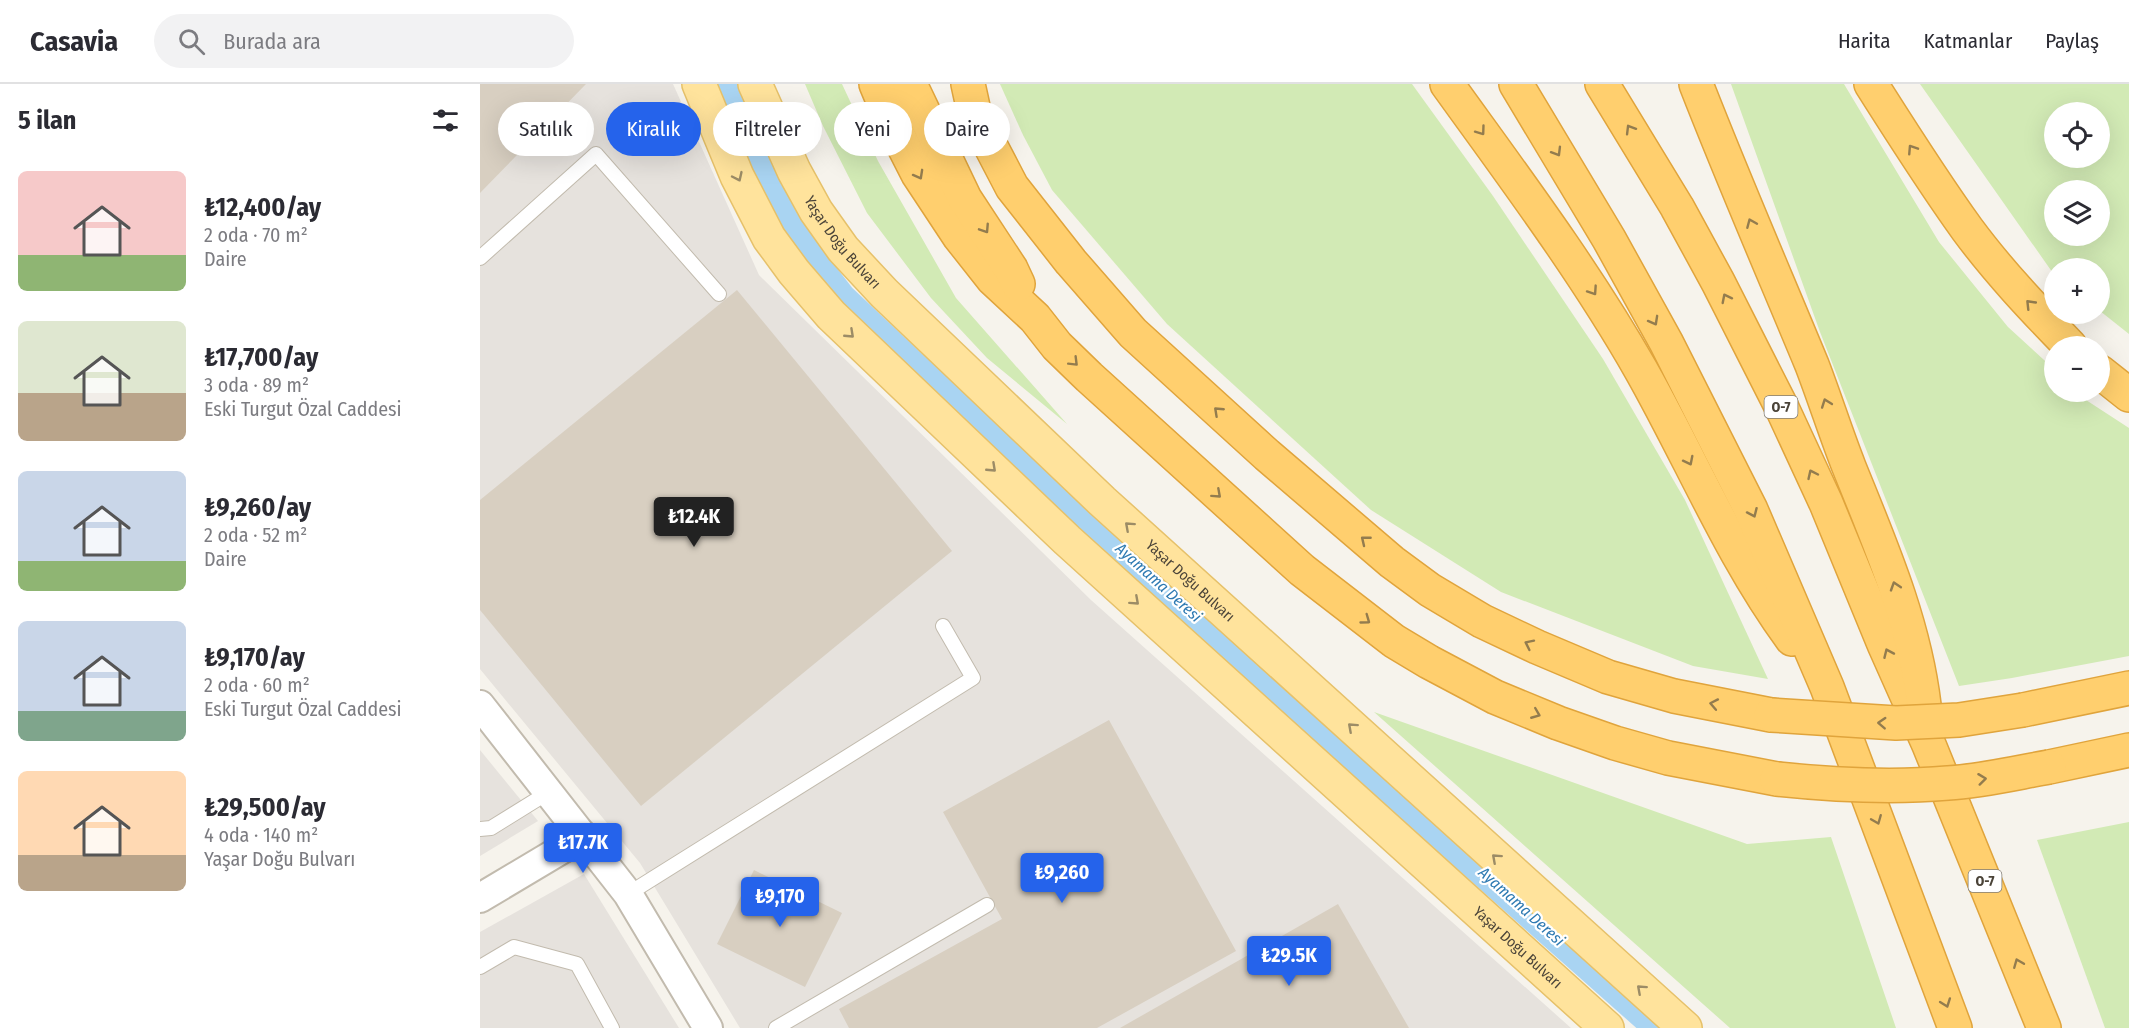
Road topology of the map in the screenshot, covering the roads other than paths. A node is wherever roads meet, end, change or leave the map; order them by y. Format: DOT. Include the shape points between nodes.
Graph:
graph roads {
  1 [pos="699,84"];
  2 [pos="755,84"];
  3 [pos="876,84"];
  4 [pos="910,84"];
  5 [pos="968,84"];
  6 [pos="1447,84"];
  7 [pos="1516,84"];
  8 [pos="1602,84"];
  9 [pos="1696,84"];
  10 [pos="1871,84"];
  11 [pos="480,258"];
  12 [pos="719,294"];
  13 [pos="1035,318"];
  14 [pos="2060,336"];
  15 [pos="2110,380"];
  16 [pos="2129,395"];
  17 [pos="943,626"];
  18 [pos="1827,687"];
  19 [pos="2129,688"];
  20 [pos="480,705"];
  21 [pos="1929,745"];
  22 [pos="2129,750"];
  23 [pos="549,792"];
  24 [pos="480,829"];
  25 [pos="584,836"];
  26 [pos="627,894"];
  27 [pos="480,898"];
  28 [pos="987,905"];
  29 [pos="480,967"];
  30 [pos="612,1028"];
  31 [pos="708,1028"];
  32 [pos="776,1028"];
  33 [pos="1607,1028"];
  34 [pos="1685,1028"];
  35 [pos="1955,1028"];
  36 [pos="2044,1028"];
  1 -- 33 [label="main road, Yaşar Doğu Bulvarı, one-way" via="737,176 769,238 831,315 1067,540"];
  34 -- 2 [label="main road, Yaşar Doğu Bulvarı, one-way" via="1128,525 884,293 843,249 816,211"];
  3 -- 13 [label="highway, one-way" via="939,208 993,279"];
  4 -- 13 [label="highway, one-way" via="965,198 1011,269"];
  19 -- 5 [label="highway, one-way, bridge" via="2024,711 1959,720 1896,723 1771,715 1674,696 1598,673 1482,621 1392,562 1133,333 1012,187 975,116"];
  6 -- 18 [label="highway, one-way" via="1603,306 1641,370 1746,571"];
  7 -- 18 [label="highway, one-way" via="1609,239 1717,440"];
  21 -- 8 [label="highway, O-7, one-way" via="1782,408 1692,235"];
  21 -- 9 [label="highway, one-way" via="1921,680 1889,568"];
  14 -- 10 [label="highway, one-way" via="1968,230"];
  11 -- 12 [label="lane" via="596,154"];
  13 -- 22 [label="highway, one-way, bridge" via="1089,377 1214,492 1302,570 1394,641 1495,697 1568,726 1668,758 1777,779 1832,784 1949,783"];
  15 -- 16 [label="highway"];
  17 -- 26 [label="lane" via="973,678"];
  18 -- 35 [label="highway, one-way"];
  20 -- 23 [label="street"];
  36 -- 21 [label="highway, O-7, one-way"];
  23 -- 24 [label="lane" via="491,828"];
  23 -- 25 [label="street"];
  25 -- 26 [label="street"];
  25 -- 27 [label="street"];
  26 -- 31 [label="street"];
  28 -- 32 [label="lane"];
  29 -- 30 [label="lane" via="514,947 577,964"];
}
